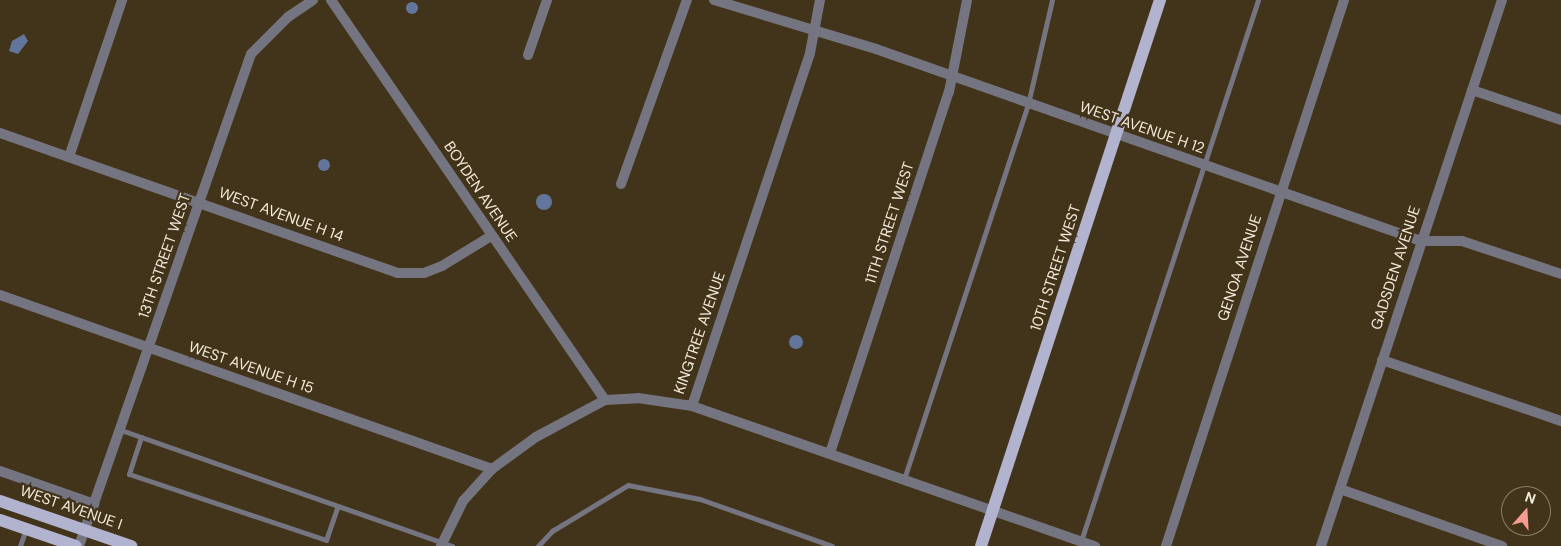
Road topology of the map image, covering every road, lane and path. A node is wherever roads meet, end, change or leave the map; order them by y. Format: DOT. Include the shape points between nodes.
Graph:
graph roads {
  1 [pos="122,0"];
  2 [pos="313,0"];
  3 [pos="331,0"];
  4 [pos="547,0"];
  5 [pos="687,0"];
  6 [pos="714,0"];
  7 [pos="820,0"];
  8 [pos="967,0"];
  9 [pos="1052,0"];
  10 [pos="1160,0"];
  11 [pos="1258,0"];
  12 [pos="1344,0"];
  13 [pos="1502,0"];
  14 [pos="815,32"];
  15 [pos="528,55"];
  16 [pos="952,76"];
  17 [pos="1472,90"];
  18 [pos="1028,104"];
  19 [pos="1561,120"];
  20 [pos="0,133"];
  21 [pos="1117,136"];
  22 [pos="70,158"];
  23 [pos="1203,166"];
  24 [pos="621,184"];
  25 [pos="1281,192"];
  26 [pos="200,202"];
  27 [pos="491,236"];
  28 [pos="1421,241"];
  29 [pos="1561,274"];
  30 [pos="0,295"];
  31 [pos="149,348"];
  32 [pos="1382,360"];
  33 [pos="605,400"];
  34 [pos="692,406"];
  35 [pos="1561,422"];
  36 [pos="121,430"];
  37 [pos="141,437"];
  38 [pos="830,454"];
  39 [pos="492,469"];
  40 [pos="0,472"];
  41 [pos="904,479"];
  42 [pos="1340,489"];
  43 [pos="0,501"];
  44 [pos="94,504"];
  45 [pos="338,506"];
  46 [pos="993,510"];
  47 [pos="0,520"];
  48 [pos="26,529"];
  49 [pos="85,530"];
  50 [pos="1080,541"];
  51 [pos="445,545"];
  52 [pos="20,546"];
  53 [pos="78,546"];
  54 [pos="131,546"];
  55 [pos="538,546"];
  56 [pos="832,546"];
  57 [pos="981,546"];
  58 [pos="1095,546"];
  59 [pos="1166,546"];
  60 [pos="1321,546"];
  61 [pos="1502,546"];
  1 -- 22 [label="street"];
  2 -- 26 [label="street, 13TH STREET WEST" via="288,17 251,54"];
  3 -- 27 [label="street, BOYDEN AVENUE"];
  4 -- 15 [label="street"];
  5 -- 24 [label="street"];
  6 -- 14 [label="street, WEST AVENUE H 12"];
  7 -- 14 [label="street, KINGTREE AVENUE"];
  8 -- 16 [label="street, 11TH STREET WEST"];
  9 -- 18 [label="lane"];
  10 -- 21 [label="main road, 10TH STREET WEST"];
  11 -- 23 [label="lane"];
  12 -- 25 [label="street, GENOA AVENUE"];
  13 -- 17 [label="street, GADSDEN AVENUE"];
  14 -- 16 [label="street, WEST AVENUE H 12"];
  14 -- 34 [label="street, KINGTREE AVENUE"];
  16 -- 18 [label="street, WEST AVENUE H 12"];
  16 -- 38 [label="street, 11TH STREET WEST"];
  17 -- 19 [label="street"];
  17 -- 28 [label="street, GADSDEN AVENUE"];
  18 -- 21 [label="street, WEST AVENUE H 12"];
  18 -- 41 [label="lane"];
  20 -- 22 [label="street, WEST AVENUE H 14"];
  21 -- 23 [label="street, WEST AVENUE H 12"];
  21 -- 46 [label="main road, 10TH STREET WEST"];
  22 -- 26 [label="street, WEST AVENUE H 14"];
  23 -- 25 [label="street, WEST AVENUE H 12"];
  23 -- 50 [label="lane"];
  25 -- 28 [label="street, WEST AVENUE H 12"];
  25 -- 59 [label="street, GENOA AVENUE"];
  26 -- 27 [label="street, WEST AVENUE H 14" via="397,273 424,272 442,266"];
  26 -- 31 [label="street, 13TH STREET WEST"];
  27 -- 33 [label="street, BOYDEN AVENUE"];
  28 -- 29 [label="street, WEST AVENUE H 12" via="1462,241"];
  28 -- 32 [label="street, GADSDEN AVENUE"];
  30 -- 31 [label="street, WEST AVENUE H 15"];
  31 -- 36 [label="street, 13TH STREET WEST"];
  31 -- 39 [label="street, WEST AVENUE H 15"];
  32 -- 35 [label="street"];
  32 -- 42 [label="street, GADSDEN AVENUE"];
  33 -- 34 [label="street, KINGTREE AVENUE" via="662,398"];
  33 -- 39 [label="street, KINGTREE AVENUE" via="536,437"];
  34 -- 38 [label="street"];
  36 -- 37 [label="lane"];
  36 -- 44 [label="street, 13TH STREET WEST"];
  37 -- 45 [label="lane"];
  37 -- 45 [label="lane" via="129,474 326,540"];
  38 -- 41 [label="street"];
  39 -- 51 [label="street, KINGTREE AVENUE" via="463,501"];
  40 -- 44 [label="street"];
  41 -- 46 [label="street"];
  42 -- 60 [label="street, GADSDEN AVENUE"];
  42 -- 61 [label="street"];
  43 -- 49 [label="main road, WEST AVENUE I"];
  44 -- 49 [label="street, 13TH STREET WEST"];
  45 -- 51 [label="lane"];
  46 -- 50 [label="street"];
  46 -- 57 [label="main road, 10TH STREET WEST"];
  47 -- 48 [label="main road"];
  48 -- 52 [label="lane"];
  48 -- 53 [label="main road"];
  49 -- 53 [label="street, 13TH STREET WEST"];
  49 -- 54 [label="main road, WEST AVENUE I"];
  50 -- 58 [label="street"];
  55 -- 56 [label="lane" via="552,531 628,485 700,500"];
}
